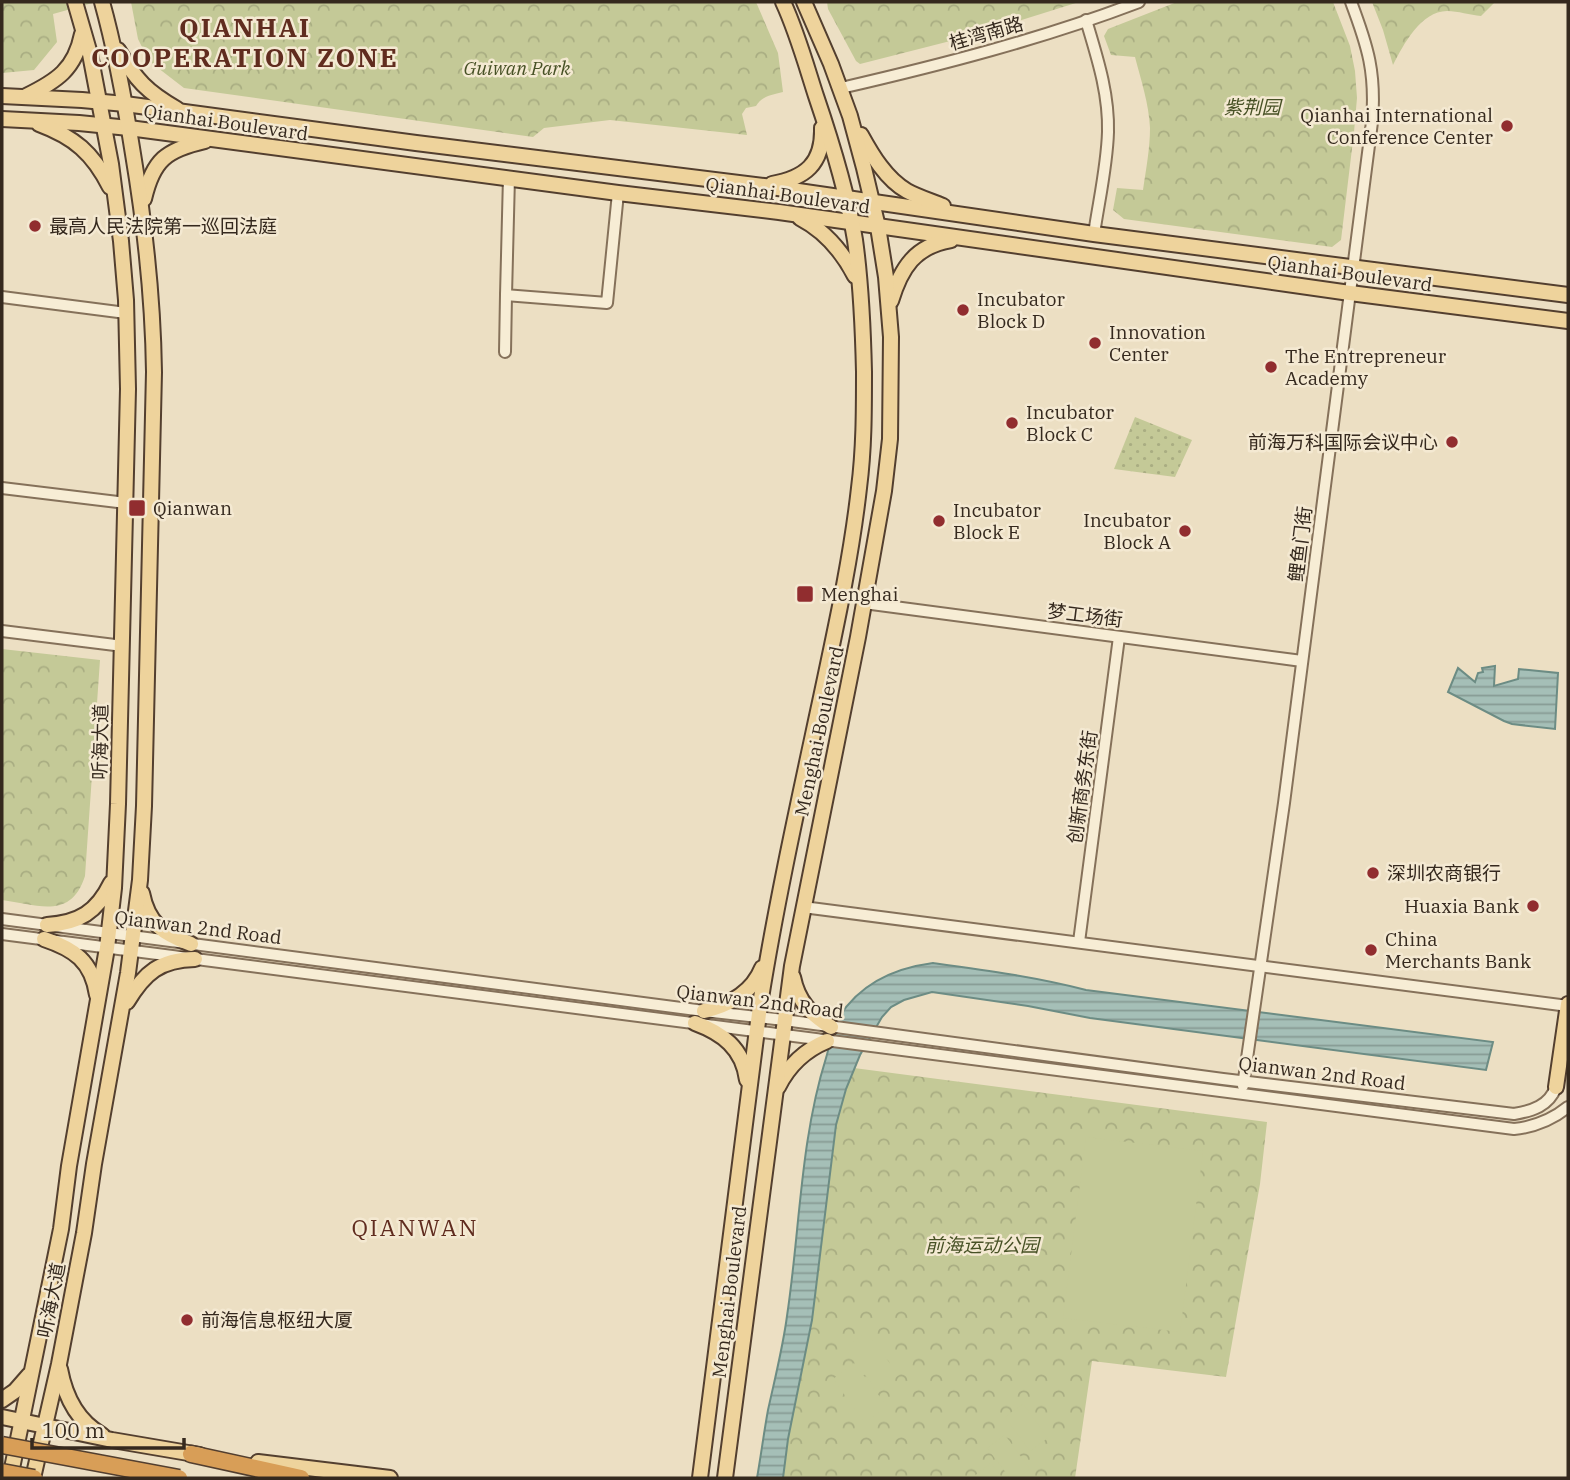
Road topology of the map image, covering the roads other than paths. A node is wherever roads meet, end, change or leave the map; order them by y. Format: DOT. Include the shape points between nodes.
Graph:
graph roads {
  1 [pos="804,2"];
  2 [pos="1139,2"];
  3 [pos="1351,2"];
  4 [pos="103,3"];
  5 [pos="784,4"];
  6 [pos="76,6"];
  7 [pos="1086,20"];
  8 [pos="83,29"];
  9 [pos="113,40"];
  10 [pos="841,88"];
  11 [pos="2,96"];
  12 [pos="25,97"];
  13 [pos="817,99"];
  14 [pos="100,102"];
  15 [pos="125,104"];
  16 [pos="183,113"];
  17 [pos="850,116"];
  18 [pos="2,119"];
  19 [pos="27,120"];
  20 [pos="104,125"];
  21 [pos="129,128"];
  22 [pos="214,139"];
  23 [pos="509,177"];
  24 [pos="764,186"];
  25 [pos="618,193"];
  26 [pos="115,195"];
  27 [pos="846,198"];
  28 [pos="872,202"];
  29 [pos="142,211"];
  30 [pos="779,212"];
  31 [pos="964,214"];
  32 [pos="852,223"];
  33 [pos="878,227"];
  34 [pos="1094,234"];
  35 [pos="963,238"];
  36 [pos="1353,268"];
  37 [pos="860,287"];
  38 [pos="1350,293"];
  39 [pos="506,295"];
  40 [pos="1566,295"];
  41 [pos="2,297"];
  42 [pos="889,306"];
  43 [pos="126,313"];
  44 [pos="1568,321"];
  45 [pos="505,352"];
  46 [pos="2,488"];
  47 [pos="126,503"];
  48 [pos="864,603"];
  49 [pos="2,631"];
  50 [pos="1119,637"];
  51 [pos="123,646"];
  52 [pos="1302,661"];
  53 [pos="115,875"];
  54 [pos="140,880"];
  55 [pos="803,907"];
  56 [pos="2,919"];
  57 [pos="45,932"];
  58 [pos="2,934"];
  59 [pos="108,941"];
  60 [pos="1079,942"];
  61 [pos="132,944"];
  62 [pos="191,944"];
  63 [pos="768,950"];
  64 [pos="195,959"];
  65 [pos="792,966"];
  66 [pos="1260,966"];
  67 [pos="98,1002"];
  68 [pos="1568,1005"];
  69 [pos="122,1009"];
  70 [pos="699,1017"];
  71 [pos="757,1024"];
  72 [pos="783,1027"];
  73 [pos="829,1034"];
  74 [pos="1244,1082"];
  75 [pos="1556,1087"];
  76 [pos="749,1088"];
  77 [pos="1242,1094"];
  78 [pos="773,1105"];
  79 [pos="1568,1107"];
  80 [pos="34,1364"];
  81 [pos="59,1364"];
  82 [pos="2,1400"];
  83 [pos="2,1417"];
  84 [pos="22,1421"];
  85 [pos="45,1426"];
  86 [pos="706,1429"];
  87 [pos="111,1440"];
  88 [pos="2,1446"];
  89 [pos="191,1454"];
  90 [pos="728,1455"];
  91 [pos="2,1472"];
  92 [pos="10,1478"];
  93 [pos="34,1478"];
  94 [pos="178,1478"];
  95 [pos="302,1478"];
  96 [pos="390,1478"];
  97 [pos="690,1478"];
  98 [pos="700,1478"];
  99 [pos="725,1478"];
  100 [pos="731,1478"];
  1 -- 10 [label="main road, Menghai Boulevard"];
  2 -- 7 [label="street, 桂湾南路"];
  3 -- 36 [label="street, 鲤鱼门街" via="1367,45 1373,80"];
  4 -- 9 [label="main road, 听海大道"];
  5 -- 13 [label="main road, Menghai Boulevard"];
  6 -- 8 [label="main road, 听海大道"];
  7 -- 10 [label="street, 桂湾南路" via="971,56"];
  7 -- 34 [label="street" via="1103,80 1108,130"];
  8 -- 12 [label="main road" via="79,48 65,71"];
  8 -- 14 [label="main road, 听海大道"];
  9 -- 15 [label="main road, 听海大道"];
  9 -- 16 [label="main road" via="138,81"];
  10 -- 17 [label="main road, Menghai Boulevard"];
  11 -- 12 [label="main road, Qianhai Boulevard"];
  12 -- 14 [label="main road, Qianhai Boulevard"];
  13 -- 24 [label="main road" via="822,139 815,163 794,178"];
  13 -- 27 [label="main road, Menghai Boulevard"];
  14 -- 15 [label="main road, Qianhai Boulevard"];
  14 -- 20 [label="main road, 听海大道"];
  15 -- 16 [label="main road, Qianhai Boulevard"];
  15 -- 21 [label="main road, 听海大道"];
  16 -- 24 [label="main road, Qianhai Boulevard"];
  17 -- 28 [label="main road, Menghai Boulevard"];
  17 -- 31 [label="main road" via="875,159 898,185"];
  18 -- 19 [label="main road, Qianhai Boulevard"];
  19 -- 20 [label="main road, Qianhai Boulevard"];
  19 -- 26 [label="main road" via="68,136 82,147"];
  20 -- 21 [label="main road, Qianhai Boulevard"];
  20 -- 26 [label="main road, 听海大道"];
  21 -- 22 [label="main road, Qianhai Boulevard"];
  21 -- 29 [label="main road, 听海大道"];
  22 -- 23 [label="main road, Qianhai Boulevard"];
  22 -- 29 [label="main road" via="184,147 160,162 151,175"];
  23 -- 25 [label="main road, Qianhai Boulevard"];
  23 -- 39 [label="street"];
  24 -- 27 [label="main road, Qianhai Boulevard"];
  25 -- 30 [label="main road, Qianhai Boulevard"];
  25 -- 39 [label="street" via="607,303"];
  26 -- 43 [label="main road, 听海大道"];
  27 -- 28 [label="main road, Qianhai Boulevard"];
  27 -- 32 [label="main road, Menghai Boulevard"];
  28 -- 31 [label="main road, Qianhai Boulevard"];
  28 -- 33 [label="main road, Menghai Boulevard"];
  29 -- 54 [label="main road, 听海大道" via="154,372"];
  30 -- 32 [label="main road, Qianhai Boulevard"];
  30 -- 37 [label="main road" via="800,218 822,233 844,256"];
  31 -- 34 [label="main road, Qianhai Boulevard"];
  32 -- 33 [label="main road, Qianhai Boulevard"];
  32 -- 37 [label="main road, Menghai Boulevard"];
  33 -- 35 [label="main road, Qianhai Boulevard"];
  33 -- 42 [label="main road, Menghai Boulevard"];
  34 -- 36 [label="main road, Qianhai Boulevard"];
  35 -- 38 [label="main road, Qianhai Boulevard"];
  35 -- 42 [label="main road" via="933,245 912,259 899,277"];
  36 -- 38 [label="street, 鲤鱼门街"];
  36 -- 40 [label="main road, Qianhai Boulevard"];
  37 -- 63 [label="main road, Menghai Boulevard" via="864,430 859,489 835,633"];
  38 -- 44 [label="main road, Qianhai Boulevard"];
  38 -- 52 [label="street, 鲤鱼门街"];
  39 -- 45 [label="street"];
  41 -- 43 [label="street"];
  42 -- 48 [label="main road, Menghai Boulevard" via="887,466"];
  43 -- 47 [label="main road, 听海大道"];
  46 -- 47 [label="street"];
  47 -- 51 [label="main road, 听海大道"];
  48 -- 50 [label="street, 梦工场街"];
  48 -- 55 [label="main road, Menghai Boulevard"];
  49 -- 51 [label="street"];
  50 -- 52 [label="street, 梦工场街"];
  50 -- 60 [label="street, 创新商务东街"];
  51 -- 53 [label="main road, 听海大道"];
  52 -- 66 [label="street, 鲤鱼门街"];
  53 -- 57 [label="main road" via="90,912"];
  53 -- 59 [label="main road, 听海大道"];
  54 -- 61 [label="main road, 听海大道"];
  54 -- 62 [label="main road" via="145,907 155,924"];
  55 -- 60 [label="street"];
  55 -- 65 [label="main road, Menghai Boulevard"];
  56 -- 57 [label="street, Qianwan 2nd Road"];
  57 -- 58 [label="street, Qianwan 2nd Road"];
  57 -- 59 [label="street, Qianwan 2nd Road"];
  57 -- 67 [label="main road" via="84,961"];
  59 -- 61 [label="street, Qianwan 2nd Road"];
  59 -- 67 [label="main road, 听海大道"];
  60 -- 66 [label="street"];
  61 -- 62 [label="street, Qianwan 2nd Road"];
  61 -- 64 [label="street, Qianwan 2nd Road"];
  61 -- 69 [label="main road, 听海大道"];
  62 -- 70 [label="street, Qianwan 2nd Road"];
  63 -- 70 [label="main road" via="760,974 743,994"];
  63 -- 71 [label="main road, Menghai Boulevard"];
  64 -- 69 [label="main road" via="168,962 149,972"];
  64 -- 70 [label="street, Qianwan 2nd Road"];
  65 -- 72 [label="main road, Menghai Boulevard"];
  65 -- 73 [label="main road" via="805,1006"];
  66 -- 68 [label="street"];
  66 -- 74 [label="street, 鲤鱼门街"];
  67 -- 80 [label="main road, 听海大道"];
  68 -- 75 [label="main road"];
  69 -- 81 [label="main road, 听海大道"];
  70 -- 71 [label="street, Qianwan 2nd Road"];
  70 -- 76 [label="main road" via="732,1045 747,1073"];
  71 -- 72 [label="street, Qianwan 2nd Road"];
  71 -- 76 [label="main road, Menghai Boulevard"];
  72 -- 73 [label="street, Qianwan 2nd Road"];
  72 -- 78 [label="main road, Menghai Boulevard"];
  73 -- 74 [label="street, Qianwan 2nd Road" via="878,1034"];
  73 -- 77 [label="street, Qianwan 2nd Road" via="872,1047"];
  73 -- 78 [label="main road" via="795,1062 782,1079"];
  74 -- 75 [label="street, Qianwan 2nd Road" via="1514,1114 1538,1108"];
  74 -- 77 [label="street, 鲤鱼门街"];
  76 -- 86 [label="main road, Menghai Boulevard"];
  77 -- 79 [label="street, Qianwan 2nd Road" via="1514,1129 1546,1121"];
  78 -- 90 [label="main road, Menghai Boulevard"];
  80 -- 82 [label="main road" via="23,1383"];
  80 -- 84 [label="main road, 听海大道"];
  81 -- 85 [label="main road, 听海大道"];
  81 -- 87 [label="main road" via="74,1409"];
  83 -- 84 [label="main road"];
  84 -- 85 [label="main road"];
  84 -- 92 [label="main road, 听海大道"];
  85 -- 87 [label="main road"];
  85 -- 93 [label="main road, 听海大道"];
  86 -- 97 [label="main road"];
  86 -- 98 [label="main road, Menghai Boulevard"];
  87 -- 89 [label="main road"];
  88 -- 94 [label="highway, bridge"];
  89 -- 95 [label="highway"];
  89 -- 96 [label="main road"];
  90 -- 99 [label="main road, Menghai Boulevard"];
  90 -- 100 [label="main road"];
  91 -- 93 [label="highway, bridge"];
}
